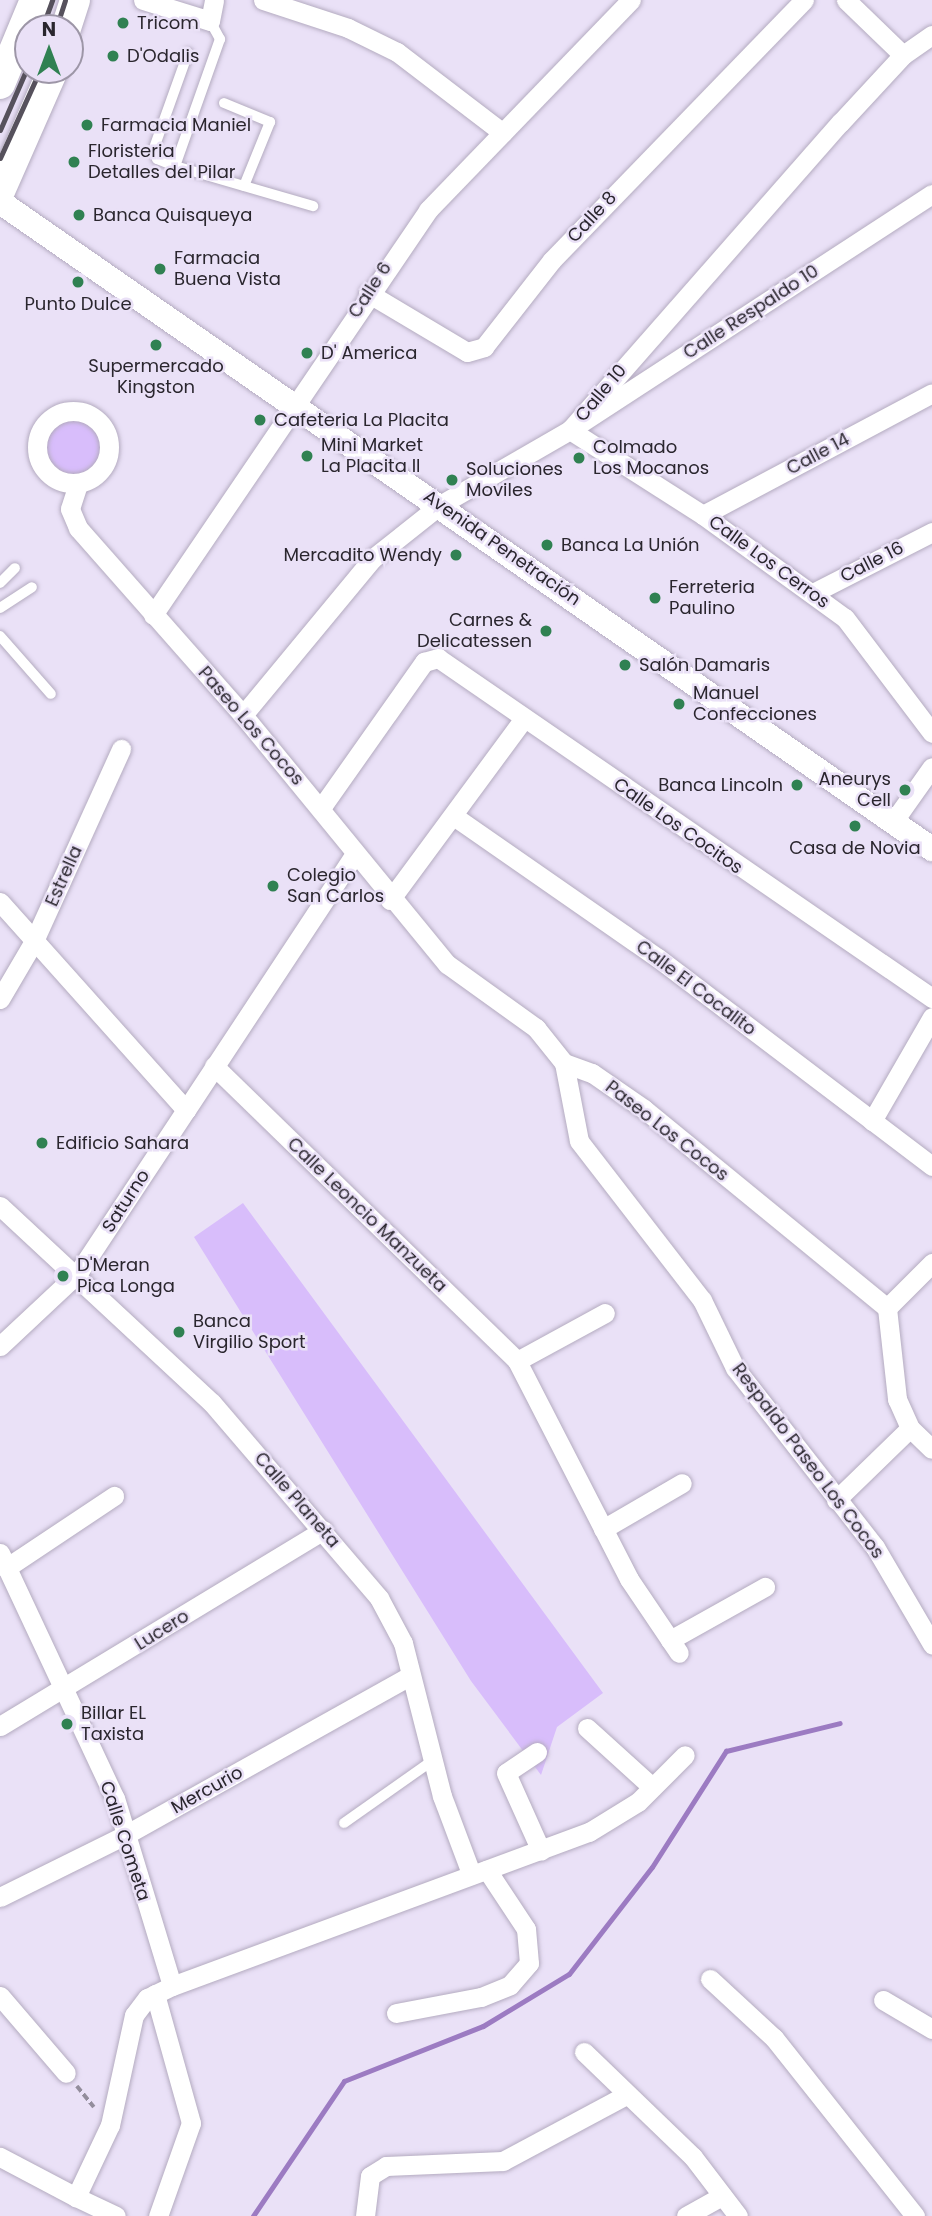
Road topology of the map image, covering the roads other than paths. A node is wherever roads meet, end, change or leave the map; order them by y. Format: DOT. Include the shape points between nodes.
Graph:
graph roads {
  1 [pos="35,0"];
  2 [pos="143,0"];
  3 [pos="214,0"];
  4 [pos="263,0"];
  5 [pos="631,0"];
  6 [pos="804,0"];
  7 [pos="846,0"];
  8 [pos="210,21"];
  9 [pos="932,34"];
  10 [pos="6,53"];
  11 [pos="188,53"];
  12 [pos="903,55"];
  13 [pos="0,84"];
  14 [pos="46,84"];
  15 [pos="225,103"];
  16 [pos="503,133"];
  17 [pos="175,166"];
  18 [pos="244,186"];
  19 [pos="0,191"];
  20 [pos="932,194"];
  21 [pos="0,202"];
  22 [pos="313,206"];
  23 [pos="368,293"];
  24 [pos="932,393"];
  25 [pos="297,404"];
  26 [pos="570,430"];
  27 [pos="78,484"];
  28 [pos="440,505"];
  29 [pos="703,515"];
  30 [pos="932,532"];
  31 [pos="15,569"];
  32 [pos="0,583"];
  33 [pos="33,587"];
  34 [pos="813,593"];
  35 [pos="0,608"];
  36 [pos="153,615"];
  37 [pos="0,636"];
  38 [pos="51,694"];
  39 [pos="243,715"];
  40 [pos="524,718"];
  41 [pos="932,733"];
  42 [pos="121,749"];
  43 [pos="932,767"];
  44 [pos="321,808"];
  45 [pos="455,817"];
  46 [pos="893,822"];
  47 [pos="932,849"];
  48 [pos="355,854"];
  49 [pos="390,900"];
  50 [pos="0,902"];
  51 [pos="34,941"];
  52 [pos="932,998"];
  53 [pos="0,999"];
  54 [pos="932,1017"];
  55 [pos="564,1063"];
  56 [pos="214,1066"];
  57 [pos="186,1110"];
  58 [pos="872,1121"];
  59 [pos="932,1166"];
  60 [pos="0,1206"];
  61 [pos="932,1263"];
  62 [pos="78,1273"];
  63 [pos="887,1308"];
  64 [pos="604,1313"];
  65 [pos="0,1346"];
  66 [pos="517,1361"];
  67 [pos="910,1428"];
  68 [pos="932,1449"];
  69 [pos="682,1483"];
  70 [pos="114,1496"];
  71 [pos="836,1500"];
  72 [pos="603,1529"];
  73 [pos="323,1530"];
  74 [pos="2,1559"];
  75 [pos="765,1587"];
  76 [pos="932,1644"];
  77 [pos="410,1676"];
  78 [pos="64,1691"];
  79 [pos="0,1726"];
  80 [pos="587,1728"];
  81 [pos="537,1752"];
  82 [pos="685,1755"];
  83 [pos="432,1761"];
  84 [pos="652,1787"];
  85 [pos="344,1823"];
  86 [pos="127,1834"];
  87 [pos="541,1851"];
  88 [pos="479,1871"];
  89 [pos="0,1897"];
  90 [pos="710,1979"];
  91 [pos="164,1990"];
  92 [pos="0,1996"];
  93 [pos="883,2000"];
  94 [pos="396,2013"];
  95 [pos="932,2029"];
  96 [pos="584,2052"];
  97 [pos="66,2074"];
  98 [pos="626,2095"];
  99 [pos="0,2157"];
  100 [pos="722,2196"];
  101 [pos="76,2197"];
  102 [pos="116,2216"];
  103 [pos="158,2216"];
  104 [pos="365,2216"];
  105 [pos="687,2216"];
  106 [pos="738,2216"];
  107 [pos="915,2216"];
  1 -- 10 [label="main road"];
  2 -- 8 [label="street"];
  3 -- 8 [label="street"];
  4 -- 16 [label="street" via="397,52"];
  5 -- 16 [label="street, Calle 6"];
  6 -- 23 [label="street, Calle 8" via="552,260 484,347 467,352"];
  7 -- 12 [label="street"];
  8 -- 17 [label="lane" via="220,39"];
  9 -- 12 [label="street, Calle 10"];
  10 -- 13 [label="main road"];
  11 -- 17 [label="lane" via="154,148 157,159"];
  12 -- 26 [label="street, Calle 10"];
  14 -- 19 [label="main road"];
  15 -- 18 [label="lane" via="270,122"];
  16 -- 23 [label="street, Calle 6" via="428,209"];
  17 -- 18 [label="lane"];
  18 -- 22 [label="lane"];
  20 -- 26 [label="street, Calle Respaldo 10"];
  21 -- 25 [label="street, Avenida Penetración"];
  23 -- 25 [label="street, Calle 6"];
  24 -- 29 [label="street, Calle 14"];
  25 -- 28 [label="street, Avenida Penetración"];
  25 -- 36 [label="street, Calle 6"];
  26 -- 28 [label="street, Calle 10"];
  26 -- 29 [label="street, Calle Los Cerros"];
  27 -- 36 [label="street, Paseo Los Cocos" via="69,509 78,528"];
  28 -- 39 [label="street, Calle 10" via="346,584"];
  28 -- 46 [label="street, Avenida Penetración"];
  29 -- 34 [label="street, Calle Los Cerros"];
  30 -- 34 [label="street, Calle 16"];
  31 -- 32 [label="lane"];
  33 -- 35 [label="lane" via="8,609"];
  34 -- 41 [label="street, Calle Los Cerros" via="845,618"];
  36 -- 39 [label="street, Paseo Los Cocos"];
  37 -- 38 [label="lane"];
  39 -- 44 [label="street, Paseo Los Cocos"];
  40 -- 44 [label="street, Calle Los Cocitos" via="438,658 424,662"];
  40 -- 45 [label="street"];
  40 -- 52 [label="street, Calle Los Cocitos"];
  42 -- 51 [label="street, Estrella"];
  43 -- 46 [label="street"];
  44 -- 48 [label="street, Paseo Los Cocos"];
  45 -- 49 [label="street"];
  45 -- 58 [label="street, Calle El Cocalito" via="658,958"];
  46 -- 47 [label="street, Avenida Penetración"];
  48 -- 49 [label="street, Paseo Los Cocos"];
  48 -- 56 [label="street"];
  49 -- 55 [label="street, Paseo Los Cocos" via="447,964 536,1028"];
  50 -- 51 [label="street"];
  51 -- 53 [label="street, Estrella"];
  51 -- 57 [label="street"];
  54 -- 58 [label="street"];
  55 -- 63 [label="street, Paseo Los Cocos" via="592,1073 644,1110"];
  55 -- 71 [label="street, Respaldo Paseo Los Cocos" via="579,1141 702,1300 735,1368"];
  56 -- 57 [label="street"];
  56 -- 66 [label="street, Calle Leoncio Manzueta"];
  57 -- 62 [label="street, Saturno"];
  58 -- 59 [label="street, Calle El Cocalito"];
  60 -- 62 [label="street, Calle Planeta"];
  61 -- 63 [label="street"];
  62 -- 65 [label="street, Saturno"];
  62 -- 73 [label="street, Calle Planeta" via="212,1403"];
  63 -- 67 [label="street" via="890,1366"];
  64 -- 66 [label="street"];
  66 -- 72 [label="street, Calle Leoncio Manzueta"];
  67 -- 68 [label="street"];
  67 -- 71 [label="street"];
  69 -- 72 [label="street"];
  70 -- 74 [label="street"];
  71 -- 76 [label="street, Respaldo Paseo Los Cocos" via="876,1547"];
  72 -- 75 [label="street, Calle Leoncio Manzueta" via="675,1647"];
  73 -- 77 [label="street, Calle Planeta" via="379,1598 403,1643"];
  73 -- 78 [label="street, Lucero"];
  74 -- 78 [label="street, Calle Cometa"];
  77 -- 83 [label="street, Calle Planeta"];
  77 -- 86 [label="street, Mercurio"];
  78 -- 79 [label="street, Lucero"];
  78 -- 86 [label="street, Calle Cometa"];
  80 -- 84 [label="street"];
  81 -- 87 [label="street" via="506,1773"];
  82 -- 84 [label="street"];
  83 -- 85 [label="lane"];
  83 -- 88 [label="street, Calle Planeta"];
  84 -- 87 [label="street" via="589,1832"];
  86 -- 89 [label="street, Mercurio"];
  86 -- 91 [label="street, Calle Cometa"];
  87 -- 88 [label="street"];
  88 -- 91 [label="street" via="431,1895"];
  88 -- 94 [label="street, Calle Planeta" via="526,1929 529,1963 510,1985 481,1997"];
  90 -- 107 [label="street" via="774,2038"];
  91 -- 101 [label="street" via="134,2015 110,2125"];
  91 -- 103 [label="street, Calle Cometa" via="191,2123"];
  92 -- 97 [label="street"];
  93 -- 95 [label="street"];
  96 -- 98 [label="street"];
  98 -- 100 [label="street" via="693,2157"];
  98 -- 104 [label="street" via="503,2161 386,2166 370,2176"];
  99 -- 101 [label="street"];
  100 -- 105 [label="street"];
  100 -- 106 [label="street"];
  101 -- 102 [label="street"];
}
